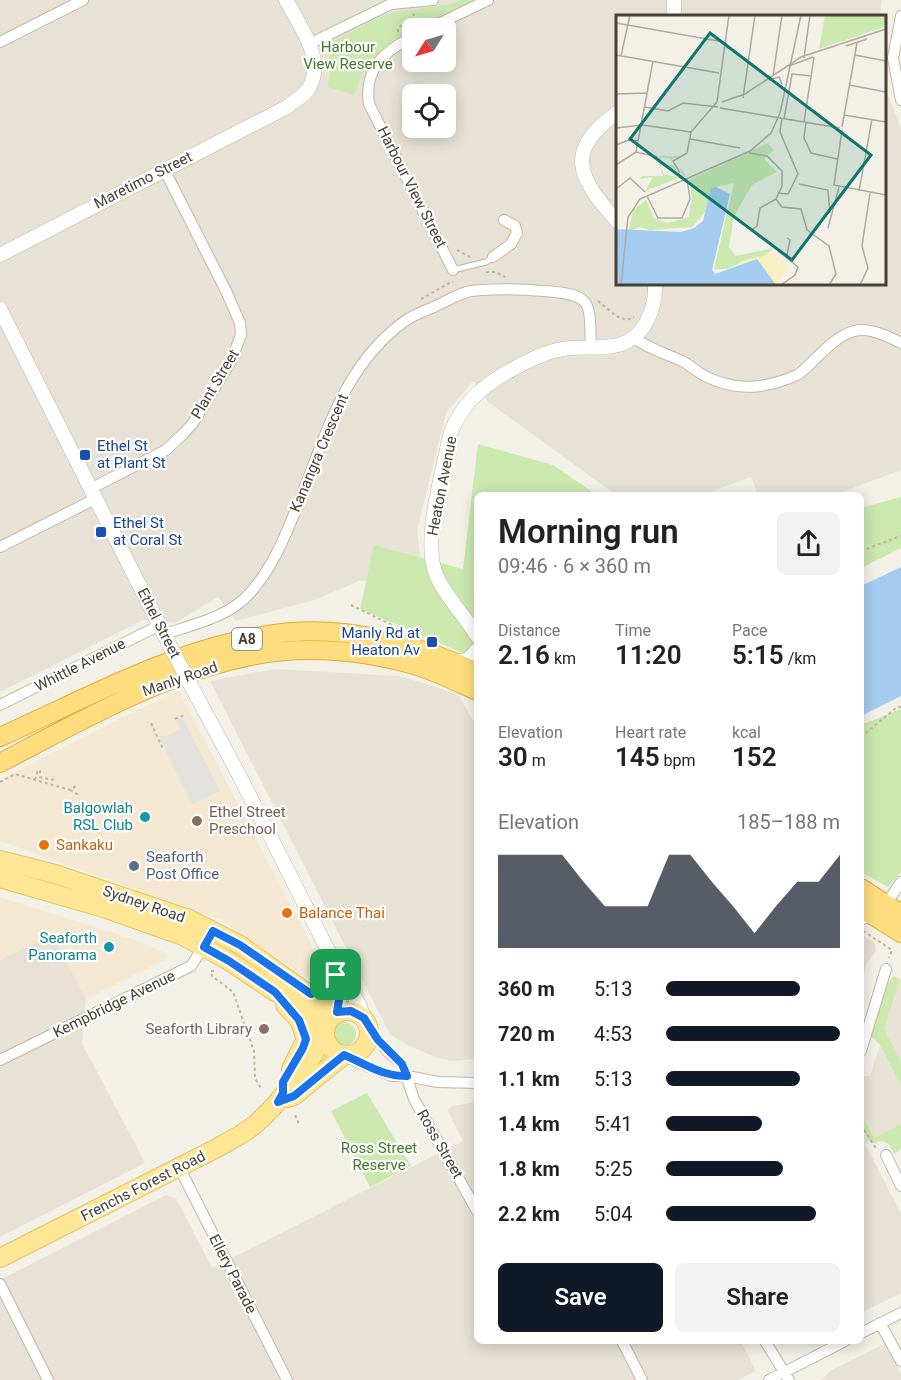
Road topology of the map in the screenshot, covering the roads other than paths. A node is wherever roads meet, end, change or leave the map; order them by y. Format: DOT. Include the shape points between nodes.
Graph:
graph roads {
  1 [pos="83,0"];
  2 [pos="286,0"];
  3 [pos="433,0"];
  4 [pos="488,0"];
  5 [pos="901,16"];
  6 [pos="451,18"];
  7 [pos="0,42"];
  8 [pos="402,43"];
  9 [pos="309,45"];
  10 [pos="889,46"];
  11 [pos="901,100"];
  12 [pos="616,113"];
  13 [pos="164,169"];
  14 [pos="504,220"];
  15 [pos="616,220"];
  16 [pos="0,255"];
  17 [pos="493,257"];
  18 [pos="453,270"];
  19 [pos="655,285"];
  20 [pos="0,309"];
  21 [pos="633,337"];
  22 [pos="901,343"];
  23 [pos="591,347"];
  24 [pos="92,494"];
  25 [pos="0,547"];
  26 [pos="474,632"];
  27 [pos="165,635"];
  28 [pos="474,653"];
  29 [pos="455,662"];
  30 [pos="474,671"];
  31 [pos="474,690"];
  32 [pos="0,705"];
  33 [pos="0,737"];
  34 [pos="0,763"];
  35 [pos="2,864"];
  36 [pos="901,882"];
  37 [pos="864,893"];
  38 [pos="877,913"];
  39 [pos="901,933"];
  40 [pos="208,939"];
  41 [pos="886,969"];
  42 [pos="337,972"];
  43 [pos="275,992"];
  44 [pos="311,994"];
  45 [pos="336,1013"];
  46 [pos="367,1023"];
  47 [pos="324,1034"];
  48 [pos="864,1041"];
  49 [pos="345,1055"];
  50 [pos="0,1060"];
  51 [pos="407,1076"];
  52 [pos="474,1083"];
  53 [pos="281,1097"];
  54 [pos="886,1155"];
  55 [pos="179,1167"];
  56 [pos="901,1186"];
  57 [pos="474,1206"];
  58 [pos="0,1258"];
  59 [pos="0,1284"];
  60 [pos="901,1313"];
  61 [pos="880,1323"];
  62 [pos="864,1331"];
  63 [pos="624,1344"];
  64 [pos="767,1344"];
  65 [pos="840,1344"];
  66 [pos="901,1361"];
  67 [pos="786,1376"];
  68 [pos="48,1380"];
  69 [pos="287,1380"];
  70 [pos="642,1380"];
  71 [pos="769,1380"];
  1 -- 7 [label="street"];
  2 -- 9 [label="street, Maretimo Street"];
  3 -- 9 [label="street" via="391,4"];
  4 -- 6 [label="street"];
  5 -- 10 [label="street"];
  8 -- 18 [label="street, Harbour View Street" via="375,66 367,90 369,104"];
  9 -- 13 [label="street, Maretimo Street" via="315,75 308,91 287,107"];
  10 -- 11 [label="street"];
  12 -- 15 [label="street" via="587,142 582,167 590,190"];
  13 -- 16 [label="street, Maretimo Street"];
  13 -- 24 [label="street, Plant Street" via="226,291 241,335 231,361 183,434 166,450"];
  14 -- 17 [label="street" via="518,230 511,244"];
  17 -- 18 [label="lane"];
  19 -- 21 [label="street" via="652,314"];
  20 -- 24 [label="street, Ethel Street"];
  21 -- 22 [label="street" via="705,376 746,388 799,375 836,339 857,329 877,332"];
  21 -- 23 [label="street, Heaton Avenue" via="621,345"];
  23 -- 26 [label="street, Heaton Avenue" via="562,349 521,365 478,392 455,422 432,528 432,555 437,576"];
  23 -- 27 [label="street, Kanangra Crescent" via="591,315 573,294 468,291 406,320 373,348 358,367 339,402 287,533 273,562 249,594 224,614"];
  24 -- 25 [label="street, Plant Street"];
  24 -- 27 [label="street, Ethel Street"];
  27 -- 32 [label="street, Whittle Avenue"];
  27 -- 42 [label="street, Ethel Street, bridge"];
  28 -- 29 [label="street" via="468,660"];
  29 -- 30 [label="highway, Manly Road / A8"];
  29 -- 33 [label="highway, Manly Road / A8" via="412,646 335,633 291,632 243,639 149,669"];
  31 -- 34 [label="highway, Manly Road / A8" via="414,665 366,655 294,651 252,656 212,666 137,694"];
  35 -- 40 [label="main road, Sydney Road" via="56,874 140,901 189,919"];
  36 -- 38 [label="street"];
  37 -- 38 [label="highway"];
  38 -- 39 [label="highway"];
  40 -- 43 [label="main road, Sydney Road" via="229,961"];
  40 -- 44 [label="main road, Sydney Road" via="240,945"];
  40 -- 50 [label="street, Kempbridge Avenue" via="191,966"];
  41 -- 48 [label="street"];
  42 -- 44 [label="street" via="327,989"];
  42 -- 45 [label="street, Ethel Street" via="340,994"];
  42 -- 46 [label="street, Ethel Street"];
  43 -- 47 [label="main road, Sydney Road" via="284,994 309,1014"];
  43 -- 53 [label="main road" via="299,1020 306,1039 283,1082"];
  44 -- 45 [label="main road, Sydney Road"];
  45 -- 46 [label="main road" via="351,1011"];
  45 -- 47 [label="main road" via="327,1021"];
  46 -- 49 [label="main road" via="369,1036 365,1046 357,1053"];
  46 -- 51 [label="street" via="402,1064"];
  47 -- 49 [label="main road" via="331,1048"];
  47 -- 53 [label="main road, Frenchs Forest Road" via="309,1062"];
  49 -- 51 [label="street" via="392,1076"];
  49 -- 53 [label="main road, Frenchs Forest Road" via="294,1096"];
  51 -- 52 [label="street"];
  51 -- 57 [label="street, Ross Street" via="414,1099"];
  53 -- 55 [label="main road, Frenchs Forest Road" via="252,1127"];
  54 -- 56 [label="street"];
  55 -- 58 [label="main road, Frenchs Forest Road"];
  55 -- 69 [label="street, Ellery Parade"];
  59 -- 68 [label="street"];
  60 -- 61 [label="street"];
  61 -- 62 [label="street"];
  61 -- 66 [label="street"];
  63 -- 70 [label="street"];
  64 -- 67 [label="street"];
  65 -- 67 [label="street"];
  67 -- 71 [label="street"];
}
